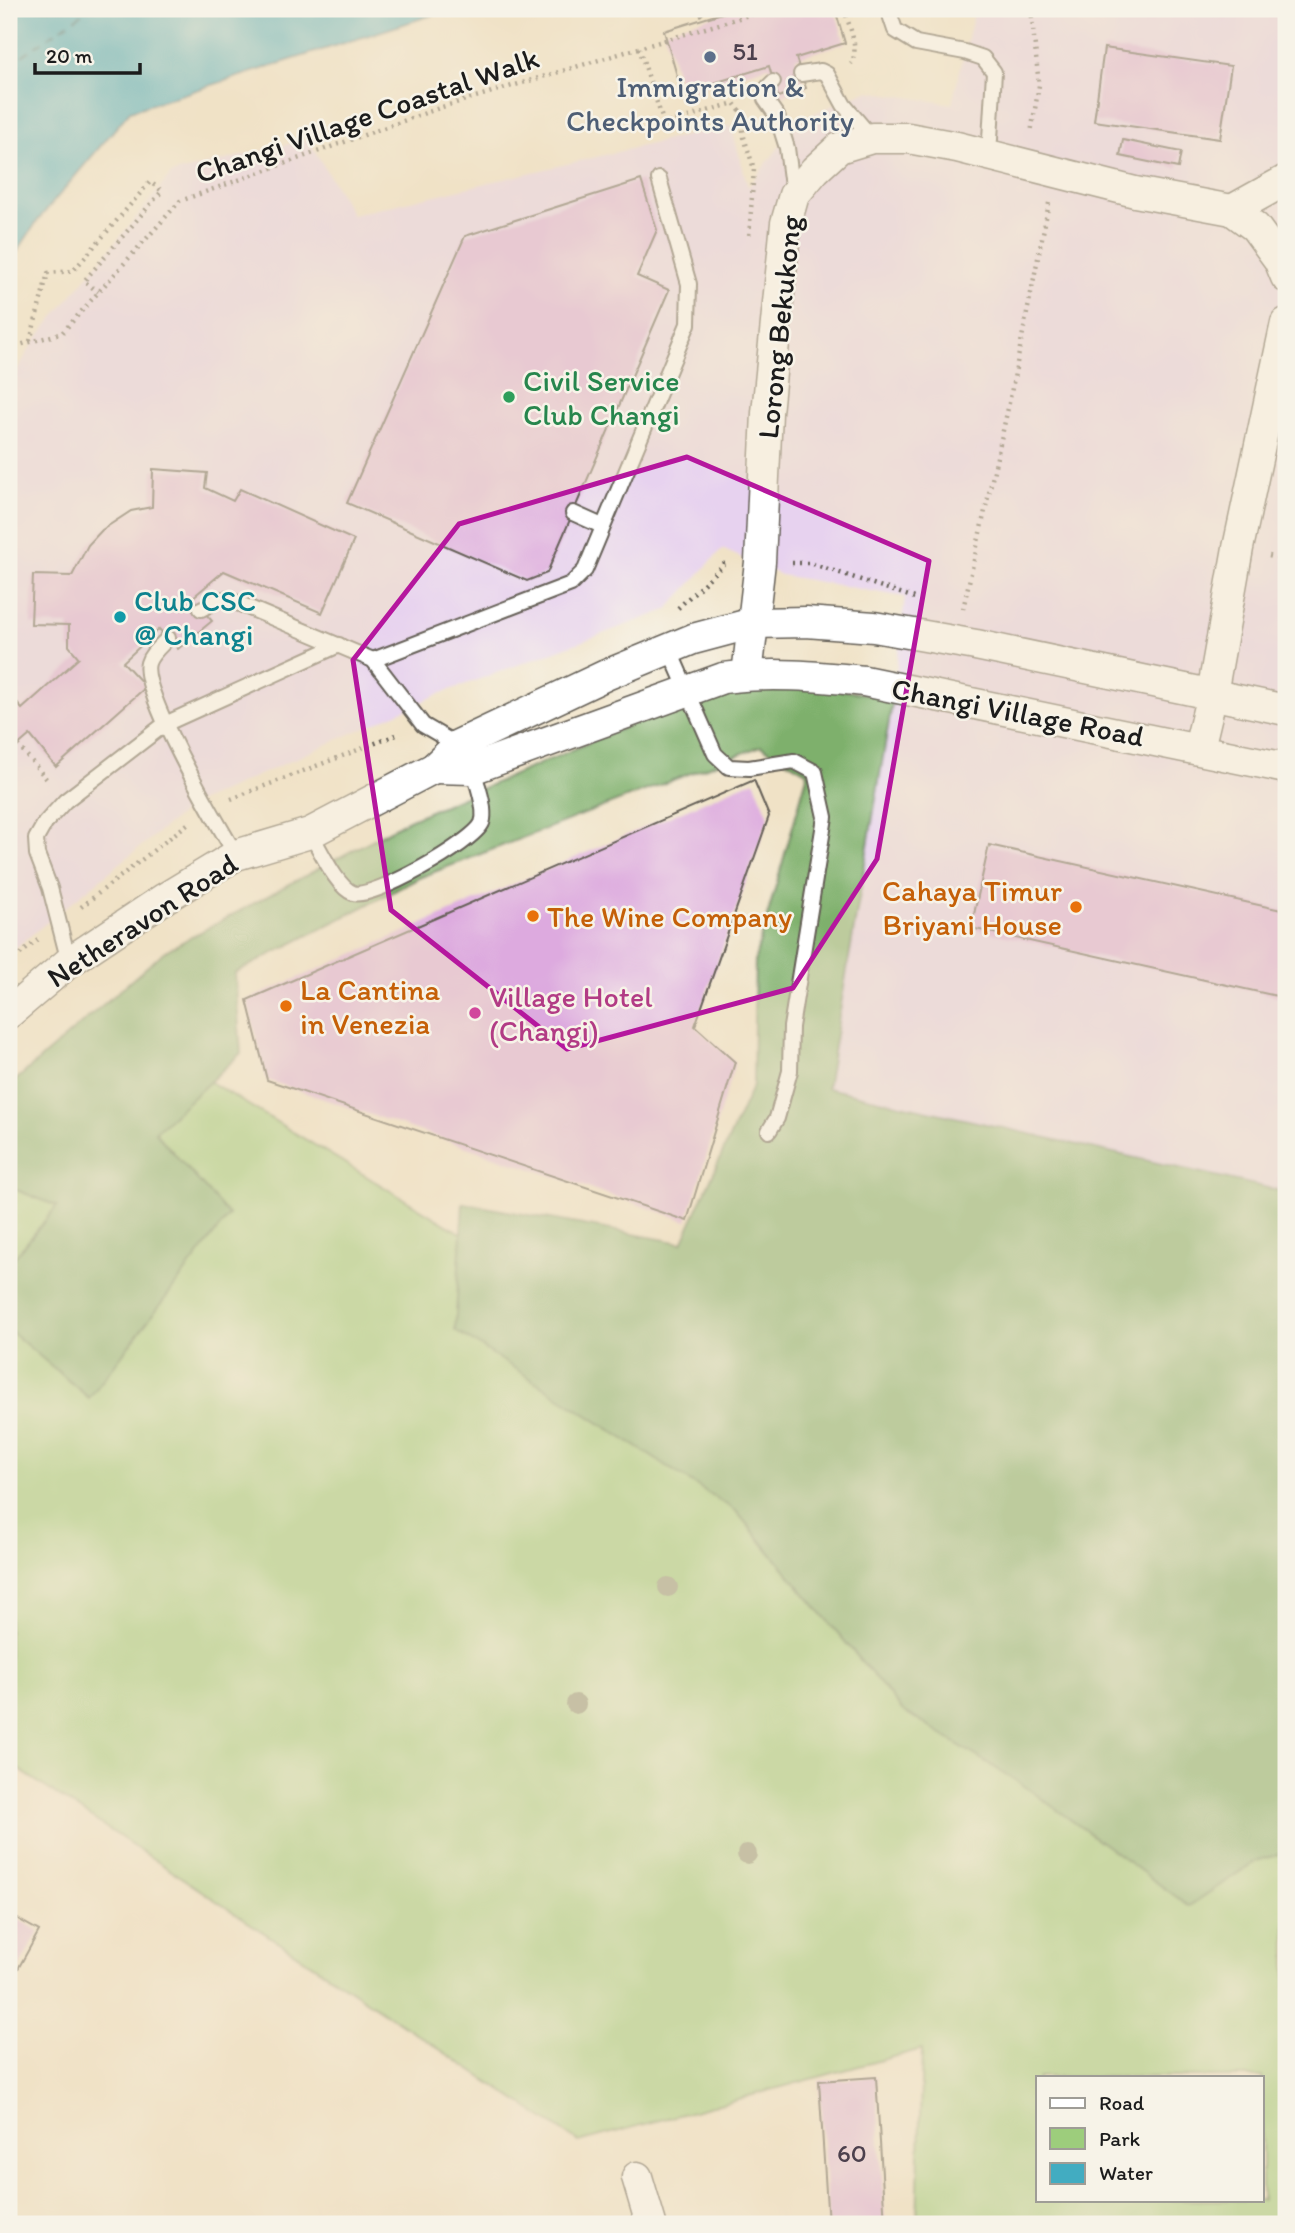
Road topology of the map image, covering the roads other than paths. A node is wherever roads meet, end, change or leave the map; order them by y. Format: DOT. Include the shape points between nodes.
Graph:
graph roads {
  1 [pos="888,9"];
  2 [pos="801,74"];
  3 [pos="773,82"];
  4 [pos="872,138"];
  5 [pos="987,155"];
  6 [pos="659,179"];
  7 [pos="1286,180"];
  8 [pos="794,195"];
  9 [pos="1232,210"];
  10 [pos="1286,277"];
  11 [pos="1286,323"];
  12 [pos="573,513"];
  13 [pos="602,526"];
  14 [pos="201,609"];
  15 [pos="752,623"];
  16 [pos="169,638"];
  17 [pos="339,645"];
  18 [pos="669,649"];
  19 [pos="373,660"];
  20 [pos="747,675"];
  21 [pos="689,690"];
  22 [pos="1213,694"];
  23 [pos="1286,710"];
  24 [pos="165,724"];
  25 [pos="1199,748"];
  26 [pos="465,757"];
  27 [pos="1286,768"];
  28 [pos="310,832"];
  29 [pos="236,855"];
  30 [pos="69,962"];
  31 [pos="9,1013"];
  32 [pos="769,1131"];
  33 [pos="637,2177"];
  34 [pos="650,2224"];
  1 -- 5 [label="lane" via="895,30 916,43 983,58 993,72"];
  2 -- 4 [label="lane" via="827,74 836,93"];
  3 -- 8 [label="lane" via="765,99 778,116"];
  4 -- 5 [label="street, Lorong Bekukong" via="908,138"];
  4 -- 8 [label="street, Lorong Bekukong" via="839,148"];
  5 -- 9 [label="street, Lorong Bekukong" via="1135,192"];
  6 -- 13 [label="lane" via="689,284 688,324"];
  7 -- 9 [label="street"];
  8 -- 15 [label="street, Lorong Bekukong" via="786,223 767,414 760,562"];
  9 -- 10 [label="street, Lorong Bekukong" via="1255,227"];
  11 -- 22 [label="street" via="1238,548"];
  12 -- 13 [label="lane"];
  13 -- 19 [label="lane" via="585,570 571,584"];
  14 -- 17 [label="lane" via="229,599"];
  15 -- 18 [label="street, Netheravon Road"];
  15 -- 20 [label="street, Lorong Bekukong"];
  15 -- 22 [label="street, Changi Village Road" via="874,627"];
  16 -- 24 [label="lane" via="147,666"];
  17 -- 19 [label="lane"];
  17 -- 24 [label="lane"];
  18 -- 21 [label="lane"];
  18 -- 26 [label="street, Netheravon Road" via="606,675"];
  19 -- 26 [label="lane" via="423,725"];
  20 -- 21 [label="street, Netheravon Road"];
  20 -- 25 [label="street, Changi Village Road" via="864,681"];
  21 -- 26 [label="street, Netheravon Road" via="621,717"];
  21 -- 32 [label="lane" via="715,754 729,767 794,761 815,772 825,817 791,1027 790,1072"];
  22 -- 23 [label="street, Changi Village Road"];
  22 -- 25 [label="street"];
  24 -- 29 [label="lane"];
  24 -- 30 [label="lane" via="65,801 36,839"];
  25 -- 27 [label="street, Changi Village Road"];
  26 -- 28 [label="street, Netheravon Road" via="434,768"];
  26 -- 28 [label="lane" via="477,783 484,817 481,826 447,854 371,892 356,895 345,889"];
  28 -- 29 [label="street, Netheravon Road"];
  29 -- 30 [label="street, Netheravon Road"];
  30 -- 31 [label="street, Netheravon Road"];
  33 -- 34 [label="street"];
}
